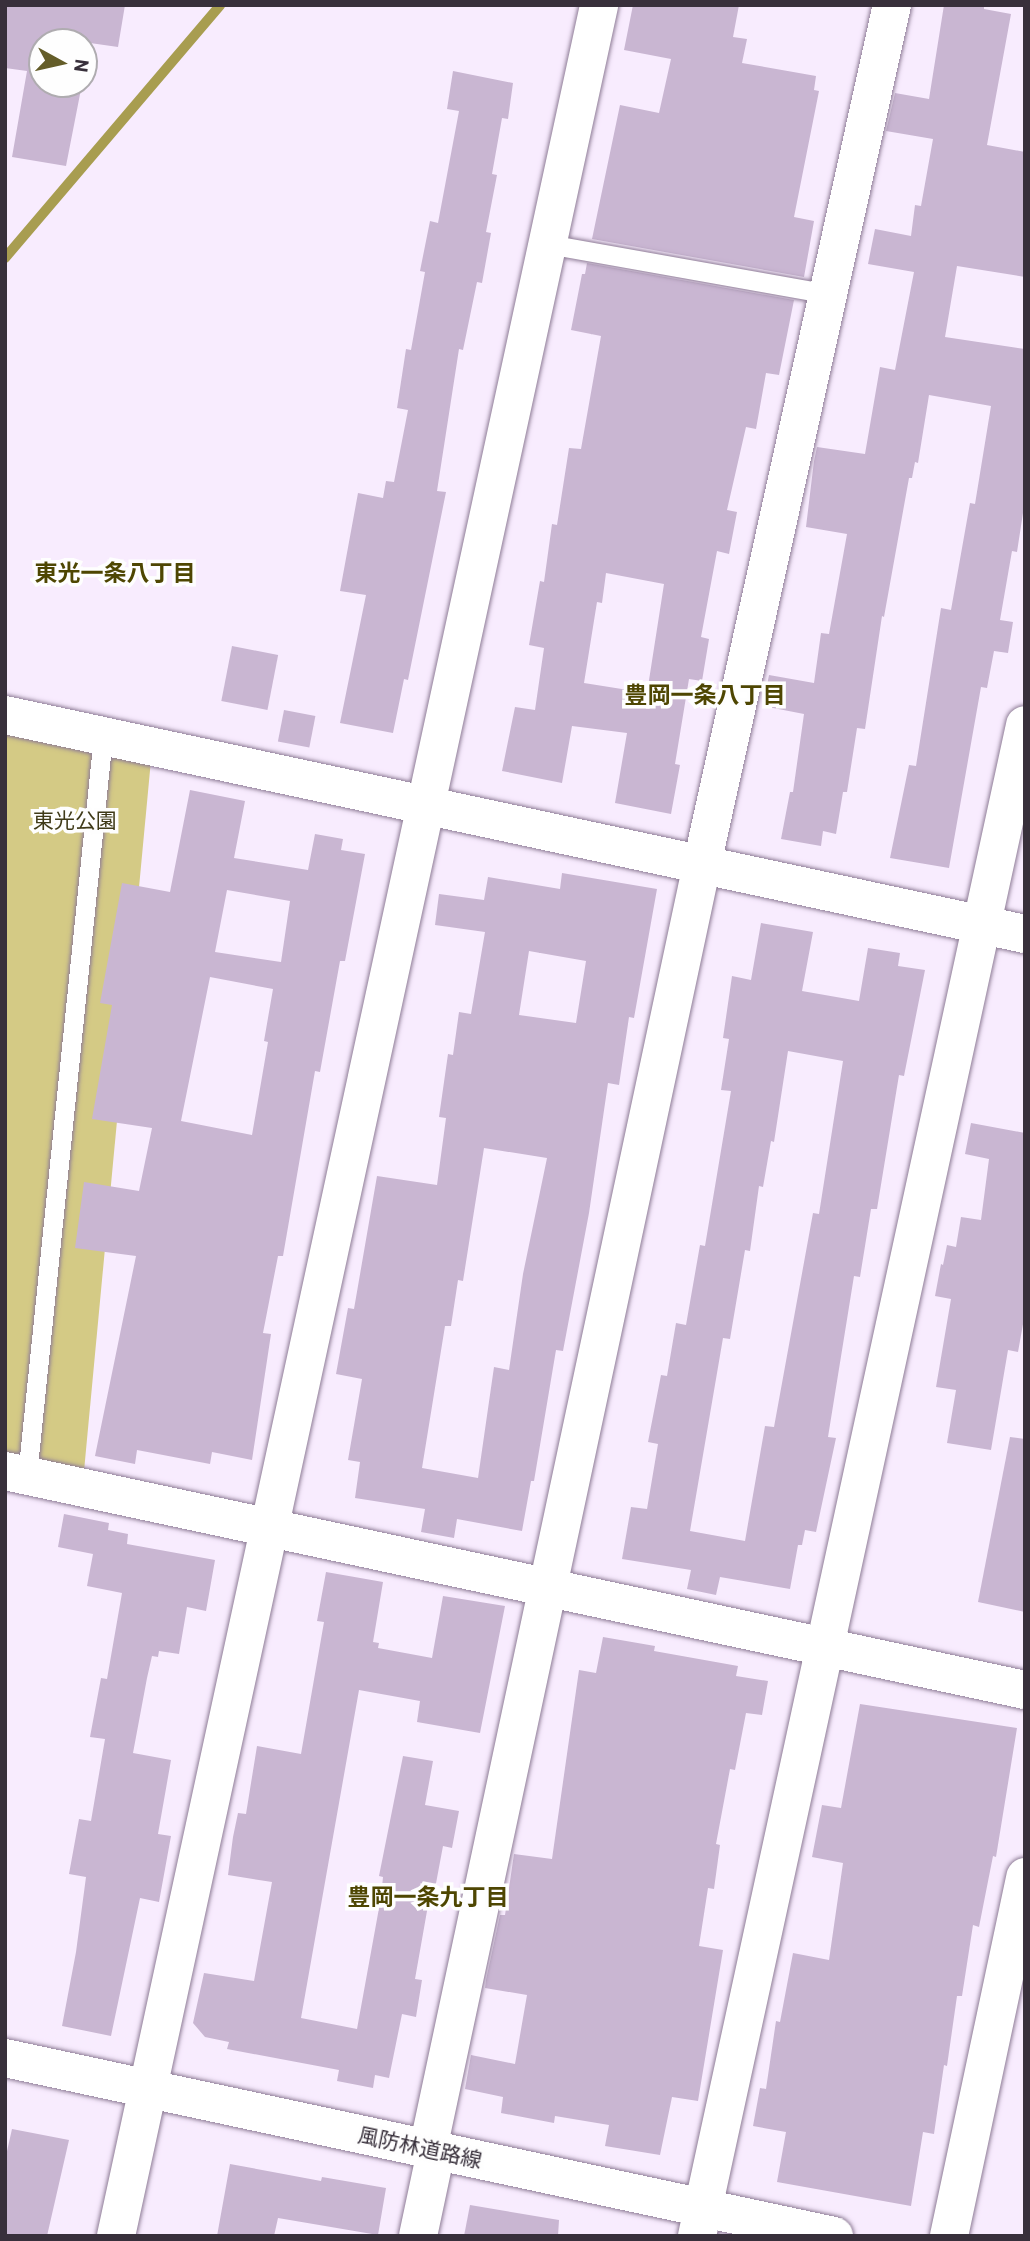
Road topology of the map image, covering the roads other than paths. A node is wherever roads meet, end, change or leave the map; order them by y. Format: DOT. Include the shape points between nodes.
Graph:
graph roads {
  1 [pos="599,5"];
  2 [pos="892,5"];
  3 [pos="548,244"];
  4 [pos="828,294"];
  5 [pos="5,715"];
  6 [pos="1025,725"];
  7 [pos="103,736"];
  8 [pos="425,805"];
  9 [pos="702,864"];
  10 [pos="982,925"];
  11 [pos="1025,934"];
  12 [pos="16,1473"];
  13 [pos="268,1526"];
  14 [pos="548,1586"];
  15 [pos="823,1645"];
  16 [pos="1025,1690"];
  17 [pos="1025,1877"];
  18 [pos="5,2058"];
  19 [pos="148,2089"];
  20 [pos="432,2150"];
  21 [pos="701,2222"];
  22 [pos="116,2236"];
  23 [pos="418,2236"];
  24 [pos="834,2236"];
  25 [pos="949,2236"];
  1 -- 3 [label="street"];
  2 -- 4 [label="street"];
  3 -- 4 [label="lane"];
  3 -- 8 [label="street"];
  4 -- 9 [label="street"];
  5 -- 7 [label="street"];
  6 -- 10 [label="street"];
  7 -- 8 [label="street"];
  7 -- 12 [label="lane"];
  8 -- 9 [label="street"];
  8 -- 13 [label="street"];
  9 -- 10 [label="street"];
  9 -- 14 [label="street"];
  10 -- 11 [label="street"];
  10 -- 15 [label="street"];
  12 -- 13 [label="street"];
  13 -- 14 [label="street"];
  13 -- 19 [label="street"];
  14 -- 15 [label="street"];
  14 -- 20 [label="street"];
  15 -- 16 [label="street"];
  15 -- 21 [label="street"];
  17 -- 25 [label="street"];
  18 -- 19 [label="street, 風防林道路線"];
  19 -- 20 [label="street, 風防林道路線"];
  19 -- 22 [label="street"];
  20 -- 21 [label="street, 風防林道路線"];
  20 -- 23 [label="street"];
  21 -- 24 [label="street, 風防林道路線"];
}
